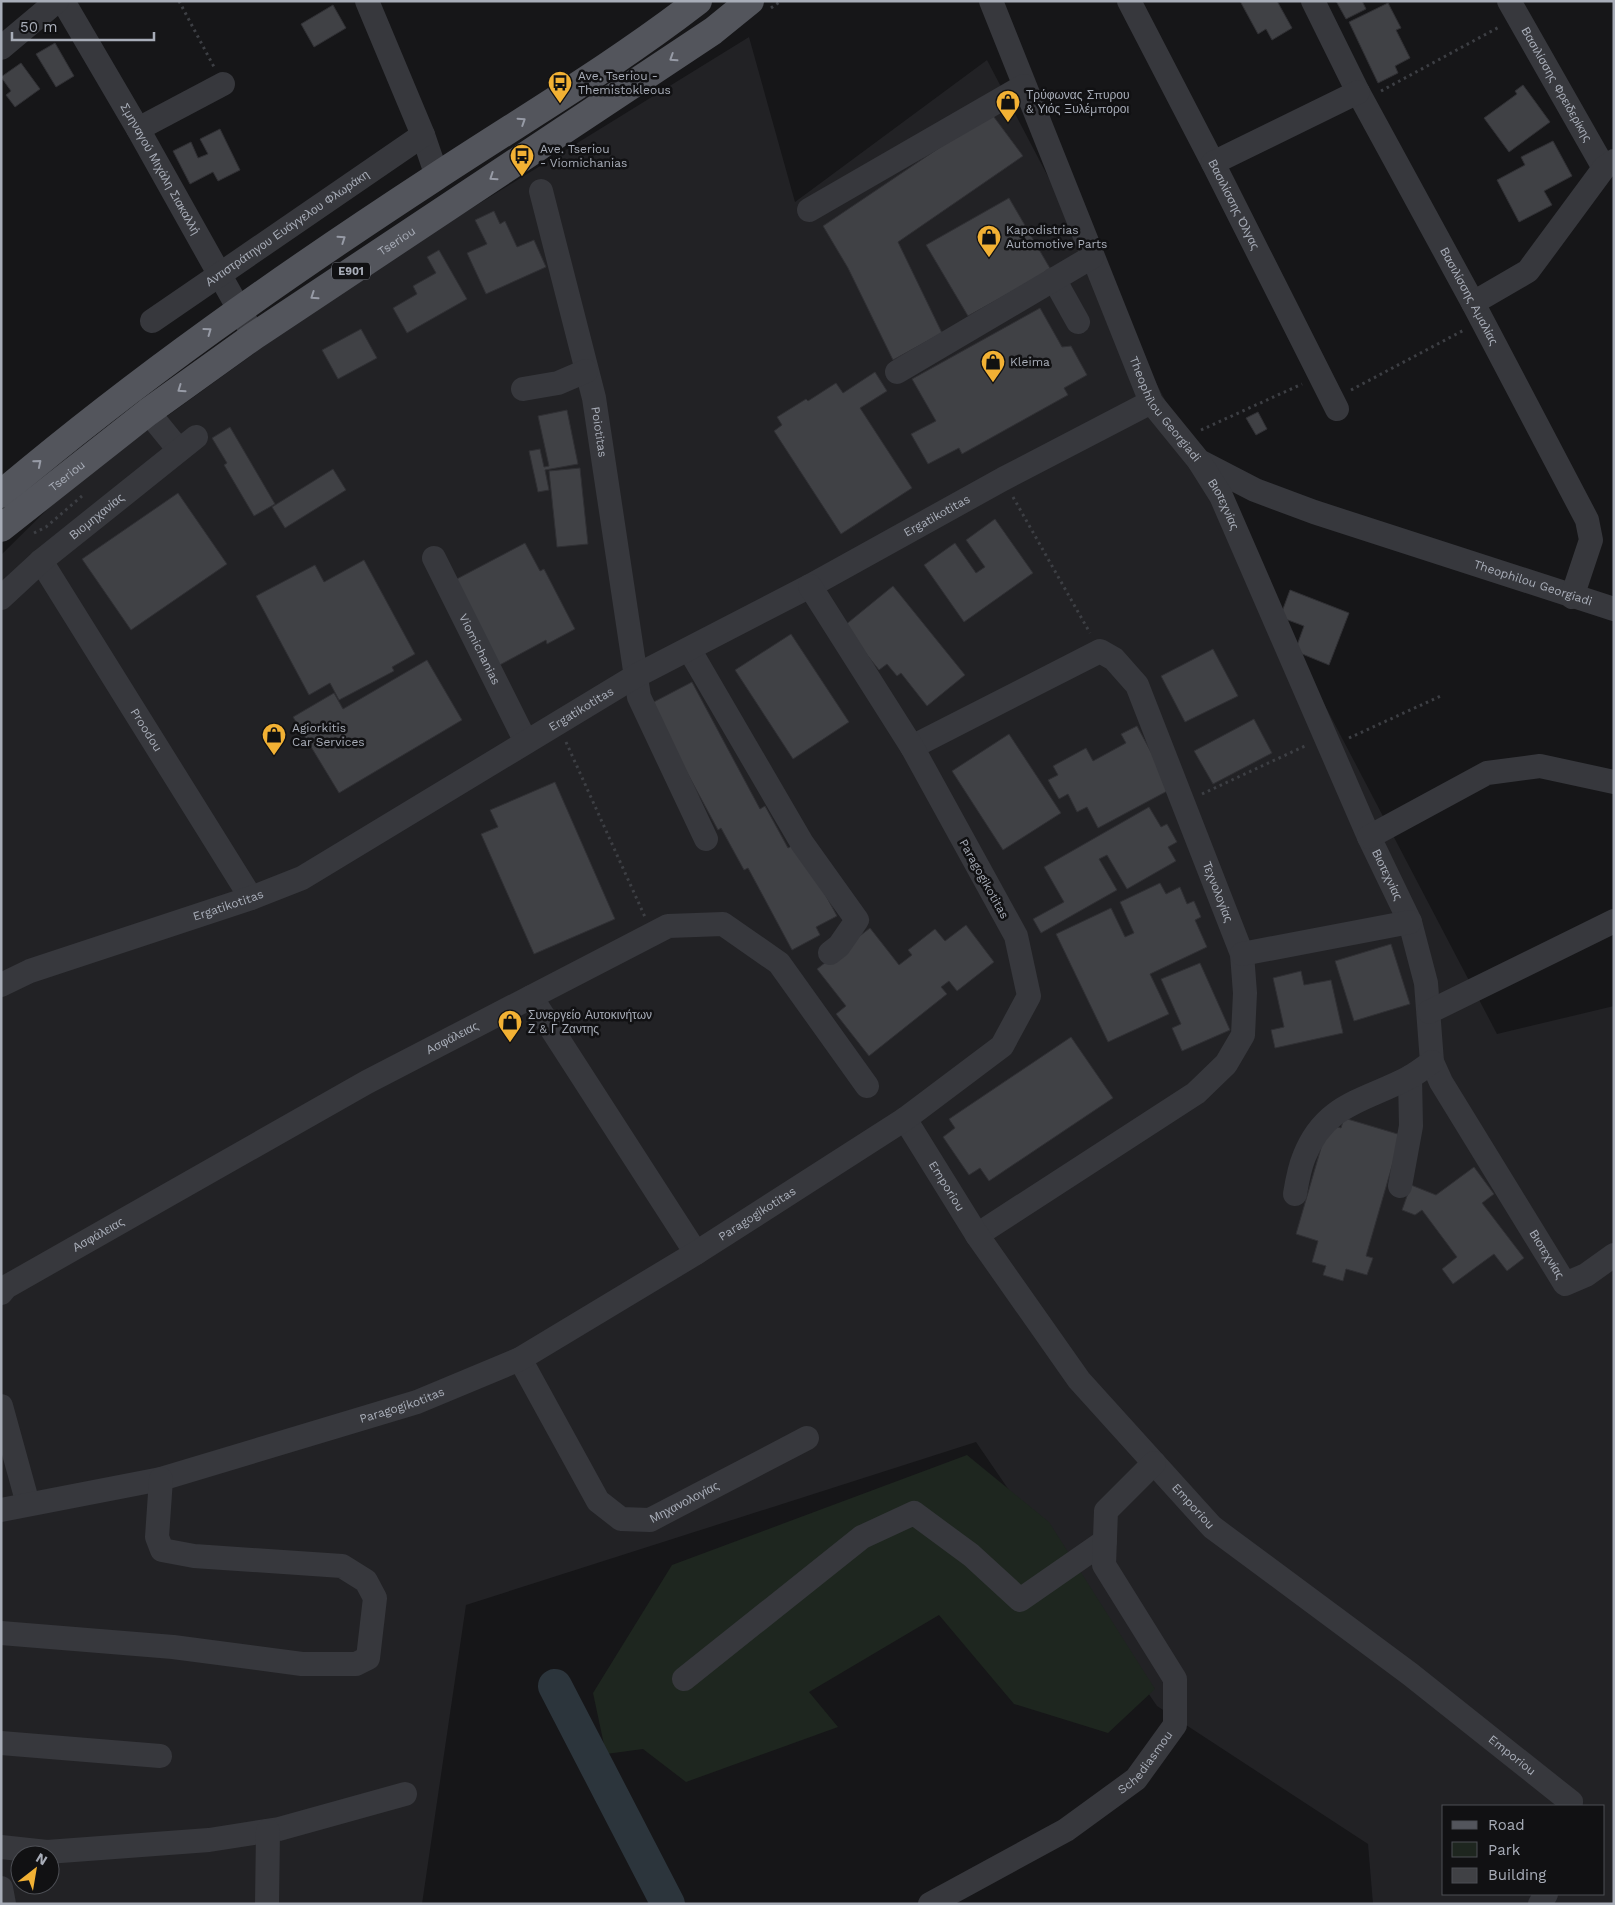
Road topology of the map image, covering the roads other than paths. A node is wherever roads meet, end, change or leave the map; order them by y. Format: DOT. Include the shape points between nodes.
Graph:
graph roads {
  1 [pos="57,1"];
  2 [pos="63,1"];
  3 [pos="367,1"];
  4 [pos="750,1"];
  5 [pos="990,1"];
  6 [pos="1129,1"];
  7 [pos="1313,1"];
  8 [pos="682,6"];
  9 [pos="1513,9"];
  10 [pos="1,48"];
  11 [pos="223,84"];
  12 [pos="1024,86"];
  13 [pos="1361,96"];
  14 [pos="138,129"];
  15 [pos="423,135"];
  16 [pos="1213,163"];
  17 [pos="1609,165"];
  18 [pos="436,176"];
  19 [pos="542,191"];
  20 [pos="809,210"];
  21 [pos="1092,257"];
  22 [pos="220,274"];
  23 [pos="1054,279"];
  24 [pos="238,309"];
  25 [pos="1477,312"];
  26 [pos="152,321"];
  27 [pos="1078,322"];
  28 [pos="254,336"];
  29 [pos="586,371"];
  30 [pos="897,372"];
  31 [pos="523,389"];
  32 [pos="1151,402"];
  33 [pos="1335,404"];
  34 [pos="148,412"];
  35 [pos="1199,461"];
  36 [pos="1,494"];
  37 [pos="1,528"];
  38 [pos="434,558"];
  39 [pos="41,561"];
  40 [pos="810,586"];
  41 [pos="1572,597"];
  42 [pos="1,598"];
  43 [pos="1614,609"];
  44 [pos="689,649"];
  45 [pos="634,677"];
  46 [pos="526,742"];
  47 [pos="912,747"];
  48 [pos="1614,782"];
  49 [pos="1369,837"];
  50 [pos="706,839"];
  51 [pos="251,898"];
  52 [pos="1614,921"];
  53 [pos="1410,922"];
  54 [pos="830,953"];
  55 [pos="1242,954"];
  56 [pos="1,985"];
  57 [pos="531,997"];
  58 [pos="1429,1012"];
  59 [pos="1432,1062"];
  60 [pos="1410,1077"];
  61 [pos="868,1086"];
  62 [pos="905,1119"];
  63 [pos="1400,1186"];
  64 [pos="1295,1194"];
  65 [pos="977,1235"];
  66 [pos="696,1253"];
  67 [pos="1614,1255"];
  68 [pos="1,1293"];
  69 [pos="520,1359"];
  70 [pos="1,1406"];
  71 [pos="807,1438"];
  72 [pos="1154,1463"];
  73 [pos="161,1479"];
  74 [pos="28,1504"];
  75 [pos="1,1510"];
  76 [pos="1105,1541"];
  77 [pos="1,1633"];
  78 [pos="684,1679"];
  79 [pos="1,1743"];
  80 [pos="160,1756"];
  81 [pos="405,1794"];
  82 [pos="1570,1805"];
  83 [pos="268,1831"];
  84 [pos="1,1847"];
  85 [pos="1,1888"];
  86 [pos="4,1904"];
  87 [pos="267,1904"];
  88 [pos="930,1904"];
  1 -- 10 [label="street"];
  2 -- 14 [label="street, Σμηναγού Μιχάλη Σιακαλλή"];
  3 -- 15 [label="street"];
  4 -- 28 [label="main road, Tseriou / E901, one-way" via="713,31"];
  5 -- 12 [label="street, Theophilou Georgiadi"];
  6 -- 16 [label="street, Βασιλίσσης Όλγας"];
  7 -- 13 [label="street, Βασιλίσσης Αμαλίας"];
  18 -- 8 [label="main road, E901, one-way"];
  9 -- 17 [label="street, Βασιλίσσης Φρειδερίκης"];
  11 -- 14 [label="street"];
  12 -- 20 [label="street"];
  12 -- 21 [label="street, Theophilou Georgiadi"];
  13 -- 16 [label="street"];
  13 -- 25 [label="street, Βασιλίσσης Αμαλίας"];
  14 -- 22 [label="street, Σμηναγού Μιχάλη Σιακαλλή"];
  15 -- 18 [label="street"];
  15 -- 22 [label="street, Αντιστράτηγου Ευάγγελου Φλωράκη"];
  16 -- 33 [label="street, Βασιλίσσης Όλγας"];
  17 -- 25 [label="street" via="1528,271"];
  24 -- 18 [label="main road, E901, one-way"];
  19 -- 29 [label="street, Poiotitas"];
  21 -- 23 [label="street"];
  21 -- 32 [label="street, Theophilou Georgiadi"];
  22 -- 24 [label="street, Σμηναγού Μιχάλη Σιακαλλή"];
  22 -- 26 [label="street, Αντιστράτηγου Ευάγγελου Φλωράκη"];
  23 -- 27 [label="street"];
  23 -- 30 [label="street"];
  24 -- 28 [label="street, Σμηναγού Μιχάλη Σιακαλλή"];
  36 -- 24 [label="main road, E901, one-way" via="131,388"];
  25 -- 41 [label="street, Βασιλίσσης Αμαλίας" via="1586,520 1592,540"];
  28 -- 34 [label="main road, Tseriou / E901, one-way"];
  29 -- 31 [label="street" via="558,383"];
  29 -- 45 [label="street, Poiotitas" via="594,398"];
  32 -- 35 [label="street, Theophilou Georgiadi"];
  32 -- 40 [label="street, Ergatikotitas" via="1003,479"];
  34 -- 37 [label="main road, Tseriou / E901"];
  34 -- 39 [label="street, Βιομηχανίας" via="187,444"];
  35 -- 41 [label="street, Theophilou Georgiadi" via="1255,490 1314,512"];
  35 -- 49 [label="street, Βιοτεχνίας" via="1221,496"];
  38 -- 46 [label="street, Viomichanias"];
  39 -- 42 [label="street, Βιομηχανίας"];
  39 -- 51 [label="street, Proodou"];
  40 -- 44 [label="street, Ergatikotitas"];
  40 -- 47 [label="street, Paragogikotitas"];
  41 -- 43 [label="street, Theophilou Georgiadi"];
  44 -- 45 [label="street, Ergatikotitas"];
  44 -- 54 [label="street" via="802,843 857,920 840,946"];
  45 -- 46 [label="street, Ergatikotitas"];
  45 -- 50 [label="street, Poiotitas" via="639,697"];
  46 -- 51 [label="street, Ergatikotitas" via="302,878"];
  47 -- 55 [label="street, Τεχνολογίας" via="1100,651 1114,659 1138,685"];
  47 -- 62 [label="street, Paragogikotitas" via="1016,936 1029,996 1002,1046"];
  48 -- 49 [label="street" via="1540,766 1487,774"];
  49 -- 53 [label="street, Βιοτεχνίας"];
  51 -- 56 [label="street, Ergatikotitas" via="30,970"];
  52 -- 58 [label="street"];
  53 -- 55 [label="street"];
  53 -- 58 [label="street, Βιοτεχνίας" via="1426,983"];
  55 -- 65 [label="street, Τεχνολογίας" via="1245,993 1243,1035 1226,1064 1196,1093"];
  57 -- 61 [label="street, Ασφάλειας" via="668,926 723,924 779,963"];
  57 -- 66 [label="street"];
  57 -- 68 [label="street, Ασφάλειας" via="367,1082 6,1286"];
  58 -- 59 [label="street, Βιοτεχνίας"];
  59 -- 60 [label="street"];
  59 -- 67 [label="street, Βιοτεχνίας" via="1450,1100 1565,1284 1586,1275"];
  60 -- 63 [label="street" via="1412,1126"];
  60 -- 64 [label="street" via="1353,1101 1328,1121 1309,1144"];
  62 -- 65 [label="street, Emporiou"];
  62 -- 66 [label="street, Paragogikotitas"];
  65 -- 72 [label="street, Emporiou" via="1079,1380"];
  66 -- 69 [label="street, Paragogikotitas"];
  69 -- 71 [label="street, Μηχανολογίας" via="598,1501 621,1519 650,1520"];
  69 -- 73 [label="street, Paragogikotitas" via="417,1402"];
  70 -- 74 [label="street"];
  72 -- 76 [label="street, Schediasmou" via="1106,1511"];
  72 -- 82 [label="street, Emporiou" via="1212,1527 1410,1674 1571,1802"];
  73 -- 74 [label="street, Paragogikotitas"];
  73 -- 77 [label="street" via="157,1538 162,1550 194,1556 342,1566 366,1581 375,1598 368,1658 356,1664 302,1664 173,1647"];
  74 -- 75 [label="street, Paragogikotitas"];
  76 -- 78 [label="street" via="1020,1600 972,1555 914,1513 862,1537"];
  76 -- 88 [label="street, Schediasmou" via="1104,1565 1175,1679 1175,1725 1136,1779 1066,1830"];
  79 -- 80 [label="street"];
  81 -- 83 [label="street"];
  83 -- 84 [label="street" via="208,1840 47,1852"];
  83 -- 87 [label="street"];
  85 -- 86 [label="street"];
}
